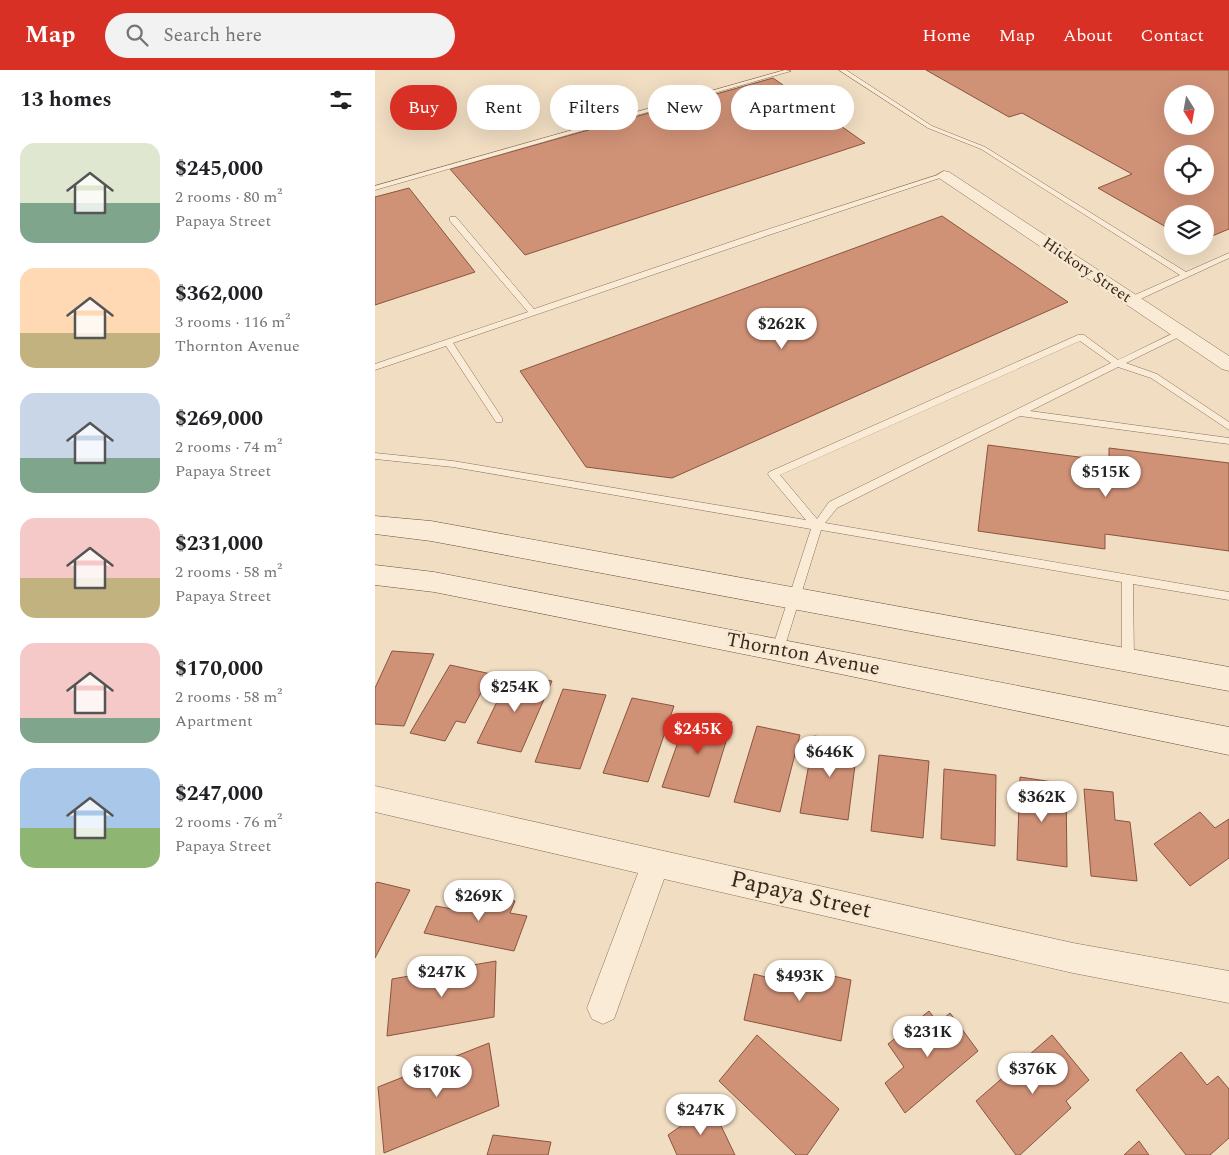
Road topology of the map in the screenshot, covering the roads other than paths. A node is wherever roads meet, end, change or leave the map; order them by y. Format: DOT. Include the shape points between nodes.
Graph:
graph roads {
  1 [pos="843,70"];
  2 [pos="788,71"];
  3 [pos="944,175"];
  4 [pos="375,188"];
  5 [pos="453,219"];
  6 [pos="1229,255"];
  7 [pos="1186,275"];
  8 [pos="1131,300"];
  9 [pos="533,313"];
  10 [pos="1180,333"];
  11 [pos="448,342"];
  12 [pos="1117,364"];
  13 [pos="1229,365"];
  14 [pos="375,367"];
  15 [pos="1019,413"];
  16 [pos="499,420"];
  17 [pos="1229,427"];
  18 [pos="1229,441"];
  19 [pos="375,456"];
  20 [pos="375,525"];
  21 [pos="817,526"];
  22 [pos="375,575"];
  23 [pos="1127,578"];
  24 [pos="1229,596"];
  25 [pos="794,599"];
  26 [pos="778,649"];
  27 [pos="1128,660"];
  28 [pos="1229,679"];
  29 [pos="1229,741"];
  30 [pos="375,799"];
  31 [pos="656,862"];
  32 [pos="1229,987"];
  33 [pos="603,1008"];
  1 -- 7 [label="lane" via="930,127 983,148"];
  2 -- 4 [label="lane"];
  3 -- 8 [label="street, Hickory Street"];
  3 -- 9 [label="lane"];
  5 -- 9 [label="lane"];
  6 -- 7 [label="lane"];
  7 -- 8 [label="lane"];
  8 -- 10 [label="street, Hickory Street"];
  9 -- 11 [label="lane"];
  10 -- 12 [label="lane"];
  10 -- 13 [label="street, Hickory Street"];
  11 -- 14 [label="lane"];
  11 -- 16 [label="lane"];
  12 -- 15 [label="lane"];
  12 -- 17 [label="lane" via="1154,376"];
  12 -- 21 [label="lane" via="1081,337 773,474"];
  15 -- 18 [label="lane"];
  15 -- 21 [label="lane" via="833,505"];
  19 -- 21 [label="lane" via="453,464"];
  20 -- 25 [label="main road" via="431,530"];
  21 -- 23 [label="lane"];
  21 -- 25 [label="lane"];
  22 -- 26 [label="main road, Thornton Avenue" via="434,582"];
  23 -- 24 [label="lane"];
  23 -- 27 [label="lane"];
  25 -- 26 [label="lane"];
  25 -- 27 [label="main road"];
  26 -- 29 [label="main road, Thornton Avenue"];
  27 -- 28 [label="main road"];
  30 -- 31 [label="street, Papaya Street"];
  31 -- 32 [label="street, Papaya Street" via="1073,958"];
  31 -- 33 [label="street"];
}
